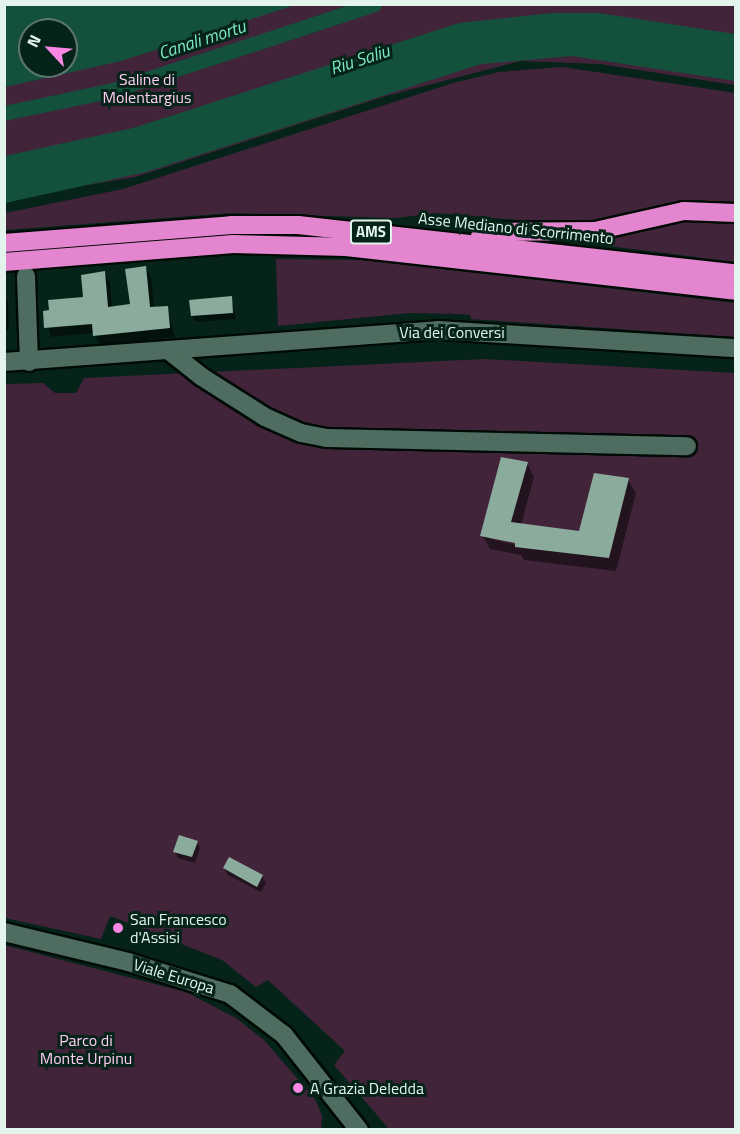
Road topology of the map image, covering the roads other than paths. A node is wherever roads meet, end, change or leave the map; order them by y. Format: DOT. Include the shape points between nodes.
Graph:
graph roads {
  1 [pos="735,213"];
  2 [pos="472,242"];
  3 [pos="4,243"];
  4 [pos="4,262"];
  5 [pos="735,273"];
  6 [pos="27,276"];
  7 [pos="735,291"];
  8 [pos="735,348"];
  9 [pos="168,350"];
  10 [pos="4,362"];
  11 [pos="29,362"];
  12 [pos="687,446"];
  13 [pos="4,932"];
  14 [pos="359,1130"];
  1 -- 2 [label="highway" via="666,213 595,231 486,232"];
  2 -- 3 [label="highway, Asse Mediano di Scorrimento / AMS" via="298,225 231,225"];
  2 -- 5 [label="highway, Asse Mediano di Scorrimento / AMS"];
  4 -- 7 [label="highway, AMS" via="234,244 346,247"];
  6 -- 11 [label="street"];
  8 -- 9 [label="street, Via dei Conversi" via="469,330"];
  9 -- 11 [label="street, Via dei Conversi"];
  9 -- 12 [label="street" via="265,417 301,433 326,438"];
  10 -- 11 [label="street, Via dei Conversi"];
  13 -- 14 [label="street, Viale Europa" via="205,983 230,994 284,1035"];
}
